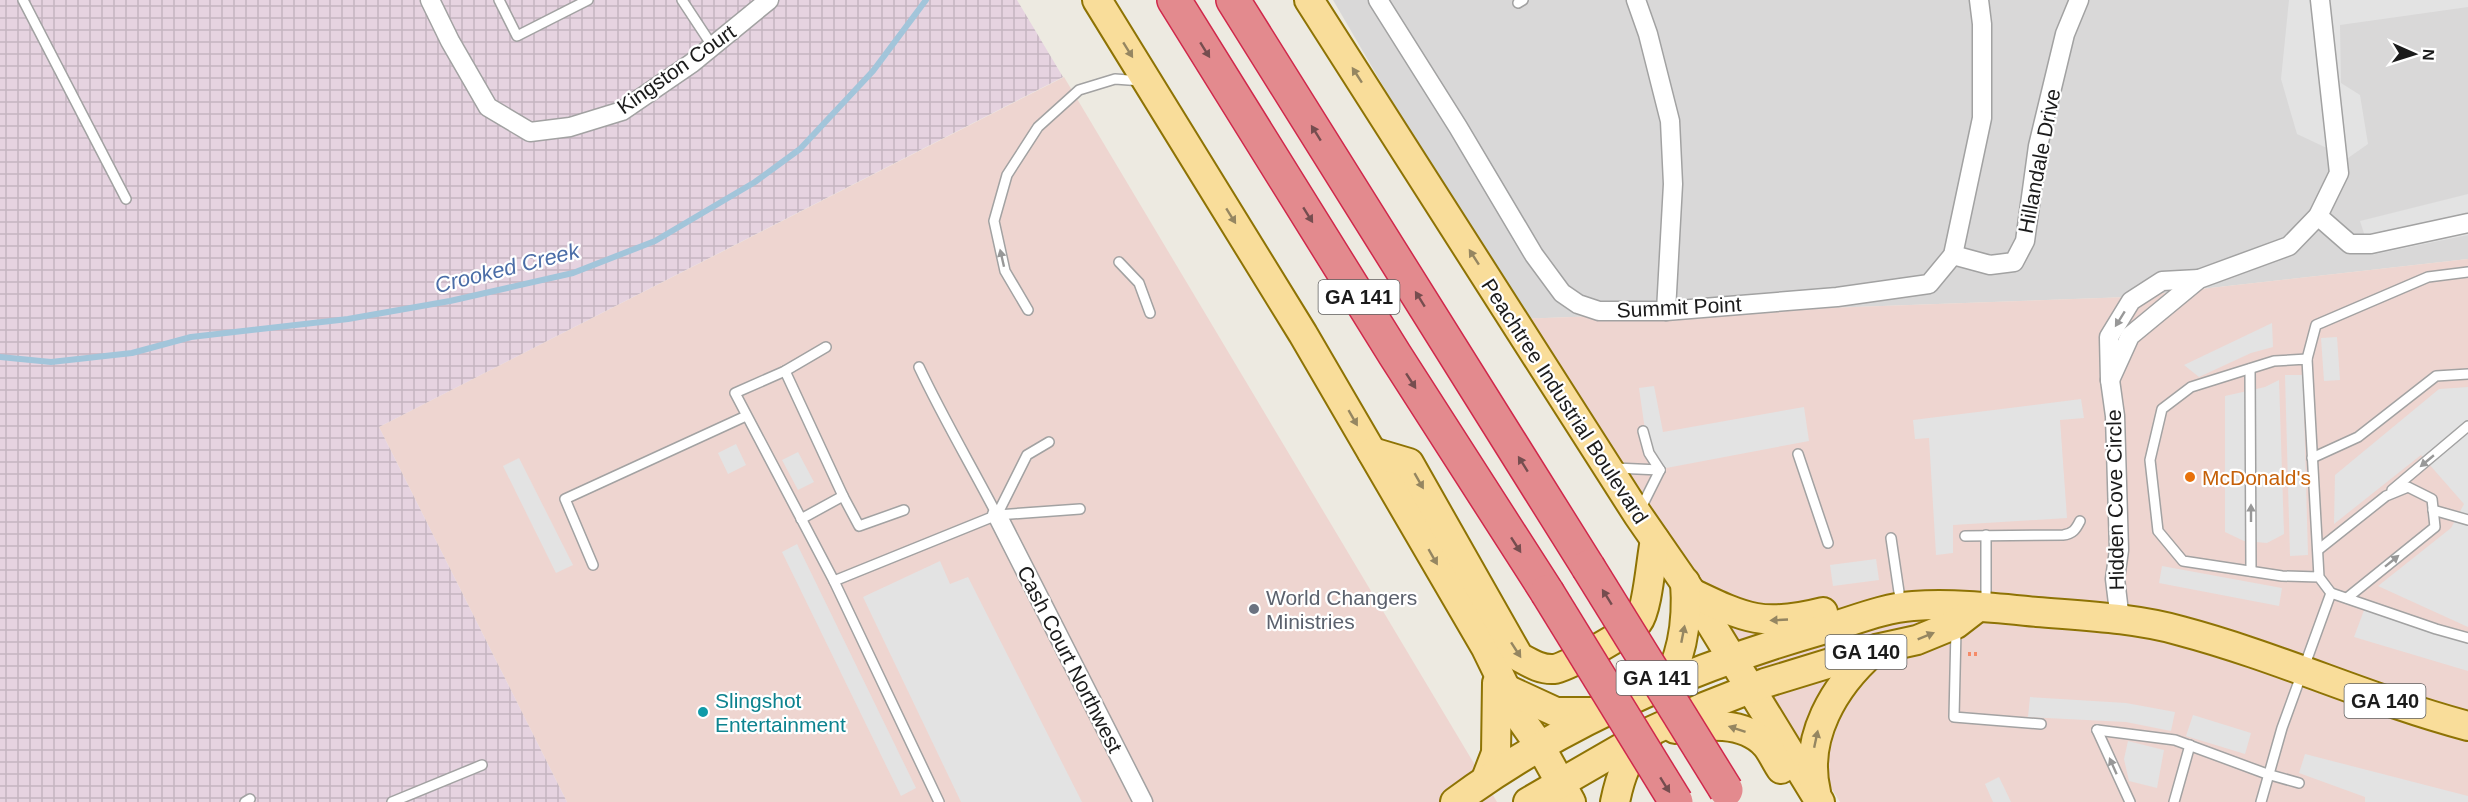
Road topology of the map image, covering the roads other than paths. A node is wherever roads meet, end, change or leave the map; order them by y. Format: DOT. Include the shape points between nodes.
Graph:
graph roads {
  1 [pos="430,0"];
  2 [pos="499,0"];
  3 [pos="588,0"];
  4 [pos="682,0"];
  5 [pos="769,0"];
  6 [pos="1097,0"];
  7 [pos="1174,0"];
  8 [pos="1233,0"];
  9 [pos="1310,0"];
  10 [pos="1378,0"];
  11 [pos="1636,0"];
  12 [pos="1979,0"];
  13 [pos="2079,0"];
  14 [pos="2320,0"];
  15 [pos="27,1"];
  16 [pos="712,47"];
  17 [pos="1148,82"];
  18 [pos="126,199"];
  19 [pos="2318,216"];
  20 [pos="2468,223"];
  21 [pos="1953,255"];
  22 [pos="1119,262"];
  23 [pos="2468,272"];
  24 [pos="2199,279"];
  25 [pos="1028,310"];
  26 [pos="1666,311"];
  27 [pos="1150,313"];
  28 [pos="826,347"];
  29 [pos="2307,359"];
  30 [pos="919,367"];
  31 [pos="2250,369"];
  32 [pos="785,371"];
  33 [pos="2468,374"];
  34 [pos="2110,380"];
  35 [pos="746,416"];
  36 [pos="2468,426"];
  37 [pos="1643,431"];
  38 [pos="1049,442"];
  39 [pos="1372,452"];
  40 [pos="1798,454"];
  41 [pos="2312,458"];
  42 [pos="1607,466"];
  43 [pos="1660,470"];
  44 [pos="843,496"];
  45 [pos="2386,496"];
  46 [pos="1080,509"];
  47 [pos="904,510"];
  48 [pos="2433,510"];
  49 [pos="997,515"];
  50 [pos="1638,515"];
  51 [pos="801,519"];
  52 [pos="2080,520"];
  53 [pos="2468,520"];
  54 [pos="1986,535"];
  55 [pos="1965,536"];
  56 [pos="1892,538"];
  57 [pos="1655,540"];
  58 [pos="1828,543"];
  59 [pos="2318,550"];
  60 [pos="593,565"];
  61 [pos="2252,571"];
  62 [pos="2319,577"];
  63 [pos="834,581"];
  64 [pos="1688,587"];
  65 [pos="1899,592"];
  66 [pos="2331,593"];
  67 [pos="2347,598"];
  68 [pos="1982,607"];
  69 [pos="2120,620"];
  70 [pos="1956,624"];
  71 [pos="2468,638"];
  72 [pos="1876,649"];
  73 [pos="2303,670"];
  74 [pos="1740,673"];
  75 [pos="1501,679"];
  76 [pos="1604,711"];
  77 [pos="1647,723"];
  78 [pos="2041,724"];
  79 [pos="2468,726"];
  80 [pos="2190,746"];
  81 [pos="1542,749"];
  82 [pos="482,765"];
  83 [pos="2267,774"];
  84 [pos="1486,779"];
  85 [pos="2299,783"];
  86 [pos="1566,792"];
  87 [pos="1730,796"];
  88 [pos="1813,800"];
  89 [pos="392,802"];
  90 [pos="939,802"];
  91 [pos="1143,802"];
  92 [pos="1455,802"];
  93 [pos="1528,802"];
  94 [pos="1615,802"];
  95 [pos="1676,802"];
  96 [pos="2130,802"];
  97 [pos="2174,802"];
  98 [pos="2261,802"];
  1 -- 16 [label="street, Kingston Court" via="488,106 530,132 570,127 622,111"];
  2 -- 3 [label="lane" via="517,36"];
  4 -- 16 [label="lane"];
  5 -- 16 [label="street, Kingston Court"];
  6 -- 17 [label="main road, one-way"];
  7 -- 95 [label="highway, GA 141, one-way, bridge"];
  87 -- 8 [label="highway, GA 141, one-way, bridge"];
  42 -- 9 [label="main road, Peachtree Industrial Boulevard, one-way"];
  10 -- 26 [label="street, Summit Point" via="1534,255 1562,293 1599,311"];
  11 -- 26 [label="street" via="1670,121 1673,184"];
  12 -- 21 [label="street" via="1982,118"];
  13 -- 21 [label="street, Hillandale Drive" via="2065,34 2037,146 2025,241 2014,262 1990,265"];
  14 -- 19 [label="street, Hidden Cove Circle" via="2339,173"];
  15 -- 18 [label="lane"];
  25 -- 17 [label="lane, one-way" via="1005,271 994,221 1007,175 1038,127 1078,90 1115,79"];
  17 -- 39 [label="main road, one-way"];
  19 -- 20 [label="street" via="2350,244 2371,244"];
  19 -- 24 [label="street, Hidden Cove Circle" via="2289,246"];
  21 -- 26 [label="street, Summit Point" via="1929,284 1837,297"];
  22 -- 27 [label="lane" via="1139,283"];
  23 -- 29 [label="lane" via="2428,277 2316,325"];
  24 -- 34 [label="street, Hidden Cove Circle" via="2130,336"];
  24 -- 34 [label="street, Hidden Cove Circle, one-way" via="2162,281 2131,301 2109,337"];
  28 -- 32 [label="lane"];
  29 -- 31 [label="lane" via="2274,361"];
  29 -- 41 [label="lane"];
  30 -- 49 [label="lane"];
  61 -- 31 [label="lane, one-way"];
  31 -- 61 [label="lane" via="2191,387 2162,409 2150,459 2158,531 2183,561"];
  32 -- 35 [label="lane" via="735,393"];
  32 -- 44 [label="lane"];
  33 -- 41 [label="lane" via="2436,376 2358,437"];
  34 -- 69 [label="street, Hidden Cove Circle" via="2115,416 2119,550 2115,579"];
  35 -- 51 [label="lane"];
  35 -- 60 [label="lane" via="565,499"];
  36 -- 45 [label="lane, one-way"];
  37 -- 43 [label="lane" via="1649,453"];
  38 -- 49 [label="lane" via="1027,455"];
  39 -- 57 [label="main road, one-way" via="1409,463 1519,657 1538,667 1554,669 1581,659 1638,622"];
  39 -- 75 [label="main road, one-way"];
  40 -- 58 [label="lane"];
  41 -- 59 [label="lane"];
  42 -- 43 [label="lane"];
  42 -- 50 [label="main road, Peachtree Industrial Boulevard"];
  43 -- 50 [label="lane"];
  44 -- 47 [label="lane" via="859,526"];
  44 -- 51 [label="lane"];
  45 -- 48 [label="lane" via="2408,487 2432,499"];
  45 -- 59 [label="lane"];
  46 -- 49 [label="lane"];
  48 -- 53 [label="lane"];
  67 -- 48 [label="lane, one-way" via="2435,527"];
  49 -- 63 [label="lane"];
  49 -- 91 [label="street, Cash Court Northwest"];
  50 -- 57 [label="main road, Peachtree Industrial Boulevard"];
  51 -- 63 [label="lane"];
  52 -- 54 [label="lane" via="2070,534"];
  54 -- 55 [label="lane"];
  54 -- 68 [label="lane"];
  56 -- 65 [label="lane"];
  57 -- 64 [label="main road, Peachtree Industrial Boulevard"];
  59 -- 62 [label="lane"];
  61 -- 62 [label="lane"];
  62 -- 66 [label="lane"];
  63 -- 90 [label="lane"];
  65 -- 64 [label="main road, one-way" via="1791,620 1770,621 1726,609"];
  64 -- 74 [label="main road, Peachtree Industrial Boulevard"];
  77 -- 64 [label="main road, one-way" via="1678,657"];
  65 -- 68 [label="main road" via="1950,594"];
  66 -- 67 [label="lane"];
  66 -- 73 [label="lane"];
  67 -- 71 [label="lane"];
  68 -- 69 [label="main road, GA 140"];
  68 -- 70 [label="main road, GA 140"];
  68 -- 74 [label="main road, GA 140" via="1902,608 1761,649"];
  69 -- 73 [label="main road, GA 140" via="2178,630"];
  72 -- 70 [label="main road, GA 140, one-way" via="1917,640"];
  70 -- 78 [label="lane" via="1954,717"];
  72 -- 74 [label="main road, GA 140"];
  88 -- 72 [label="main road, one-way" via="1813,763 1819,727 1842,686"];
  73 -- 79 [label="main road, GA 140" via="2382,700"];
  73 -- 83 [label="lane"];
  74 -- 77 [label="main road, GA 140"];
  74 -- 77 [label="main road, GA 140"];
  74 -- 77 [label="main road" via="1706,695"];
  74 -- 88 [label="main road, Peachtree Industrial Boulevard"];
  75 -- 76 [label="main road" via="1556,712"];
  75 -- 81 [label="main road" via="1508,701"];
  75 -- 84 [label="main road" via="1496,753"];
  76 -- 77 [label="main road"];
  76 -- 81 [label="main road"];
  77 -- 81 [label="main road"];
  77 -- 86 [label="main road, GA 140"];
  88 -- 77 [label="main road, one-way" via="1765,744 1746,732 1727,725"];
  77 -- 94 [label="main road" via="1628,760"];
  80 -- 83 [label="lane"];
  96 -- 80 [label="lane, one-way" via="2097,730 2175,740"];
  80 -- 97 [label="lane"];
  81 -- 84 [label="main road"];
  81 -- 86 [label="main road"];
  82 -- 89 [label="lane"];
  83 -- 85 [label="lane"];
  83 -- 98 [label="lane"];
  84 -- 92 [label="main road"];
  86 -- 93 [label="main road, GA 140"];
}
